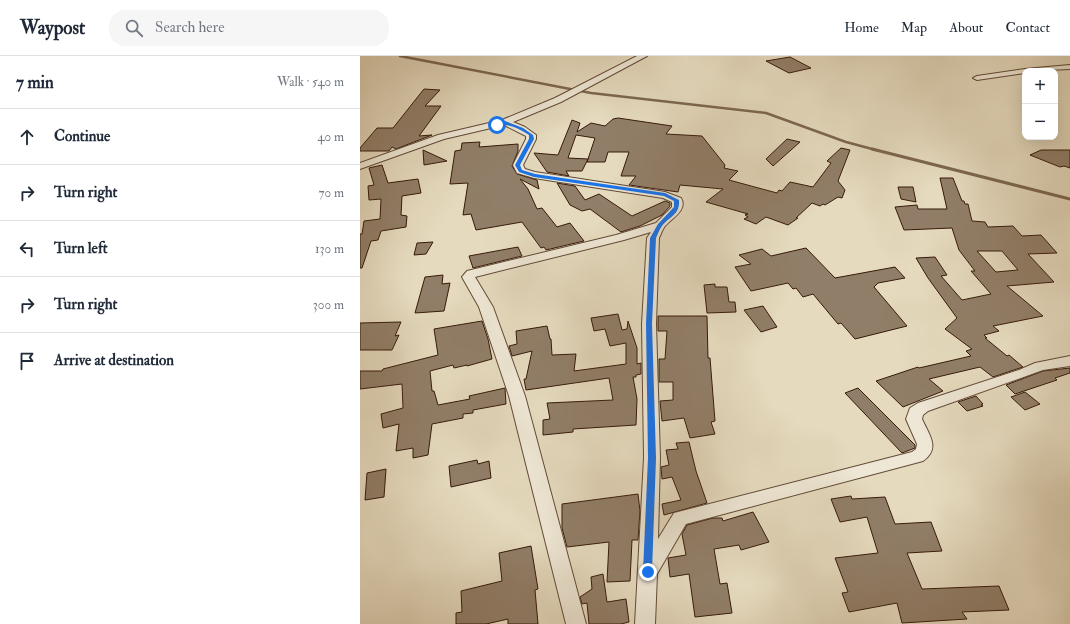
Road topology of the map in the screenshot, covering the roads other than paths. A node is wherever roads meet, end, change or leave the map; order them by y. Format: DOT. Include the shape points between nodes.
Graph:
graph roads {
  1 [pos="642,56"];
  2 [pos="1070,67"];
  3 [pos="1058,68"];
  4 [pos="1022,71"];
  5 [pos="977,78"];
  6 [pos="505,122"];
  7 [pos="360,166"];
  8 [pos="660,225"];
  9 [pos="1070,361"];
  10 [pos="648,572"];
  11 [pos="576,624"];
  12 [pos="645,624"];
  1 -- 6 [label="street" via="558,100"];
  2 -- 3 [label="street"];
  4 -- 5 [label="street"];
  6 -- 7 [label="street" via="441,137"];
  6 -- 8 [label="street" via="531,135 518,165 521,171 665,195 677,200 677,207"];
  8 -- 10 [label="street" via="653,238 649,324 652,458"];
  8 -- 11 [label="street" via="620,238 471,274 468,278 486,307 517,396"];
  9 -- 10 [label="street" via="1040,366 1024,374 923,407 916,412 914,419 925,444 924,452 917,457 680,518"];
  10 -- 12 [label="street"];
}
